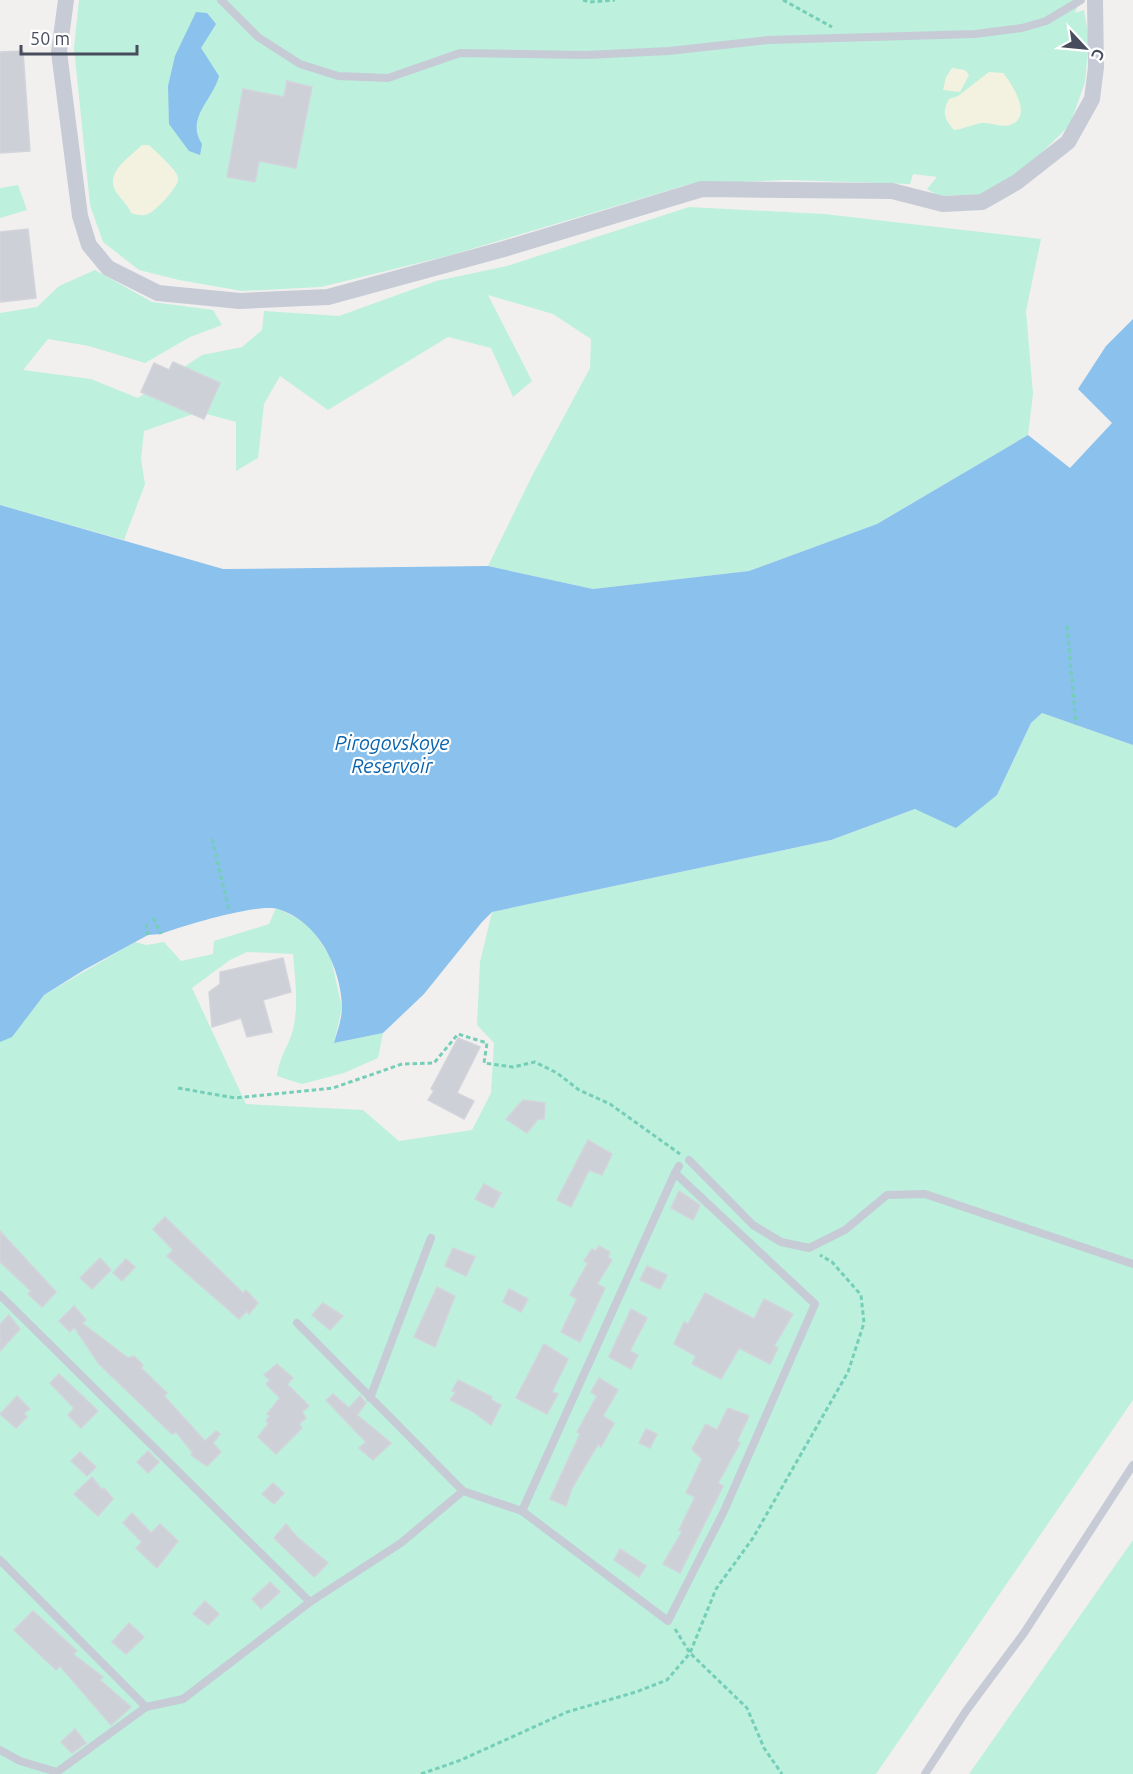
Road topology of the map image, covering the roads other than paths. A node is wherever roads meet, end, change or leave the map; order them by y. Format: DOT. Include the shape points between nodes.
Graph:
graph roads {
  1 [pos="66,0"];
  2 [pos="221,0"];
  3 [pos="1081,0"];
  4 [pos="1095,0"];
  5 [pos="689,1160"];
  6 [pos="431,1238"];
  7 [pos="1133,1264"];
  8 [pos="0,1295"];
  9 [pos="297,1323"];
  10 [pos="370,1398"];
  11 [pos="1133,1465"];
  12 [pos="463,1491"];
  13 [pos="522,1511"];
  14 [pos="0,1560"];
  15 [pos="310,1602"];
  16 [pos="146,1707"];
  17 [pos="0,1750"];
  18 [pos="925,1774"];
  1 -- 4 [label="street" via="59,52 80,216 89,245 108,268 158,293 240,301 328,297 702,189 892,191 944,204 982,202 1017,182 1068,142 1092,99 1096,67"];
  2 -- 3 [label="lane" via="266,42 300,64 338,76 388,78 460,53 586,56 768,40 975,34 1046,21"];
  5 -- 7 [label="lane" via="753,1225 782,1242 809,1248 845,1230 887,1195 925,1194"];
  6 -- 10 [label="lane"];
  8 -- 15 [label="lane"];
  9 -- 10 [label="lane"];
  10 -- 12 [label="lane"];
  11 -- 18 [label="lane" via="1024,1633 966,1710"];
  12 -- 13 [label="lane"];
  12 -- 15 [label="lane" via="401,1543"];
  13 -- 13 [label="lane" via="677,1170 815,1305 724,1511 668,1621"];
  14 -- 16 [label="lane"];
  15 -- 16 [label="lane" via="183,1699"];
  16 -- 17 [label="lane" via="57,1772 20,1761"];
}
